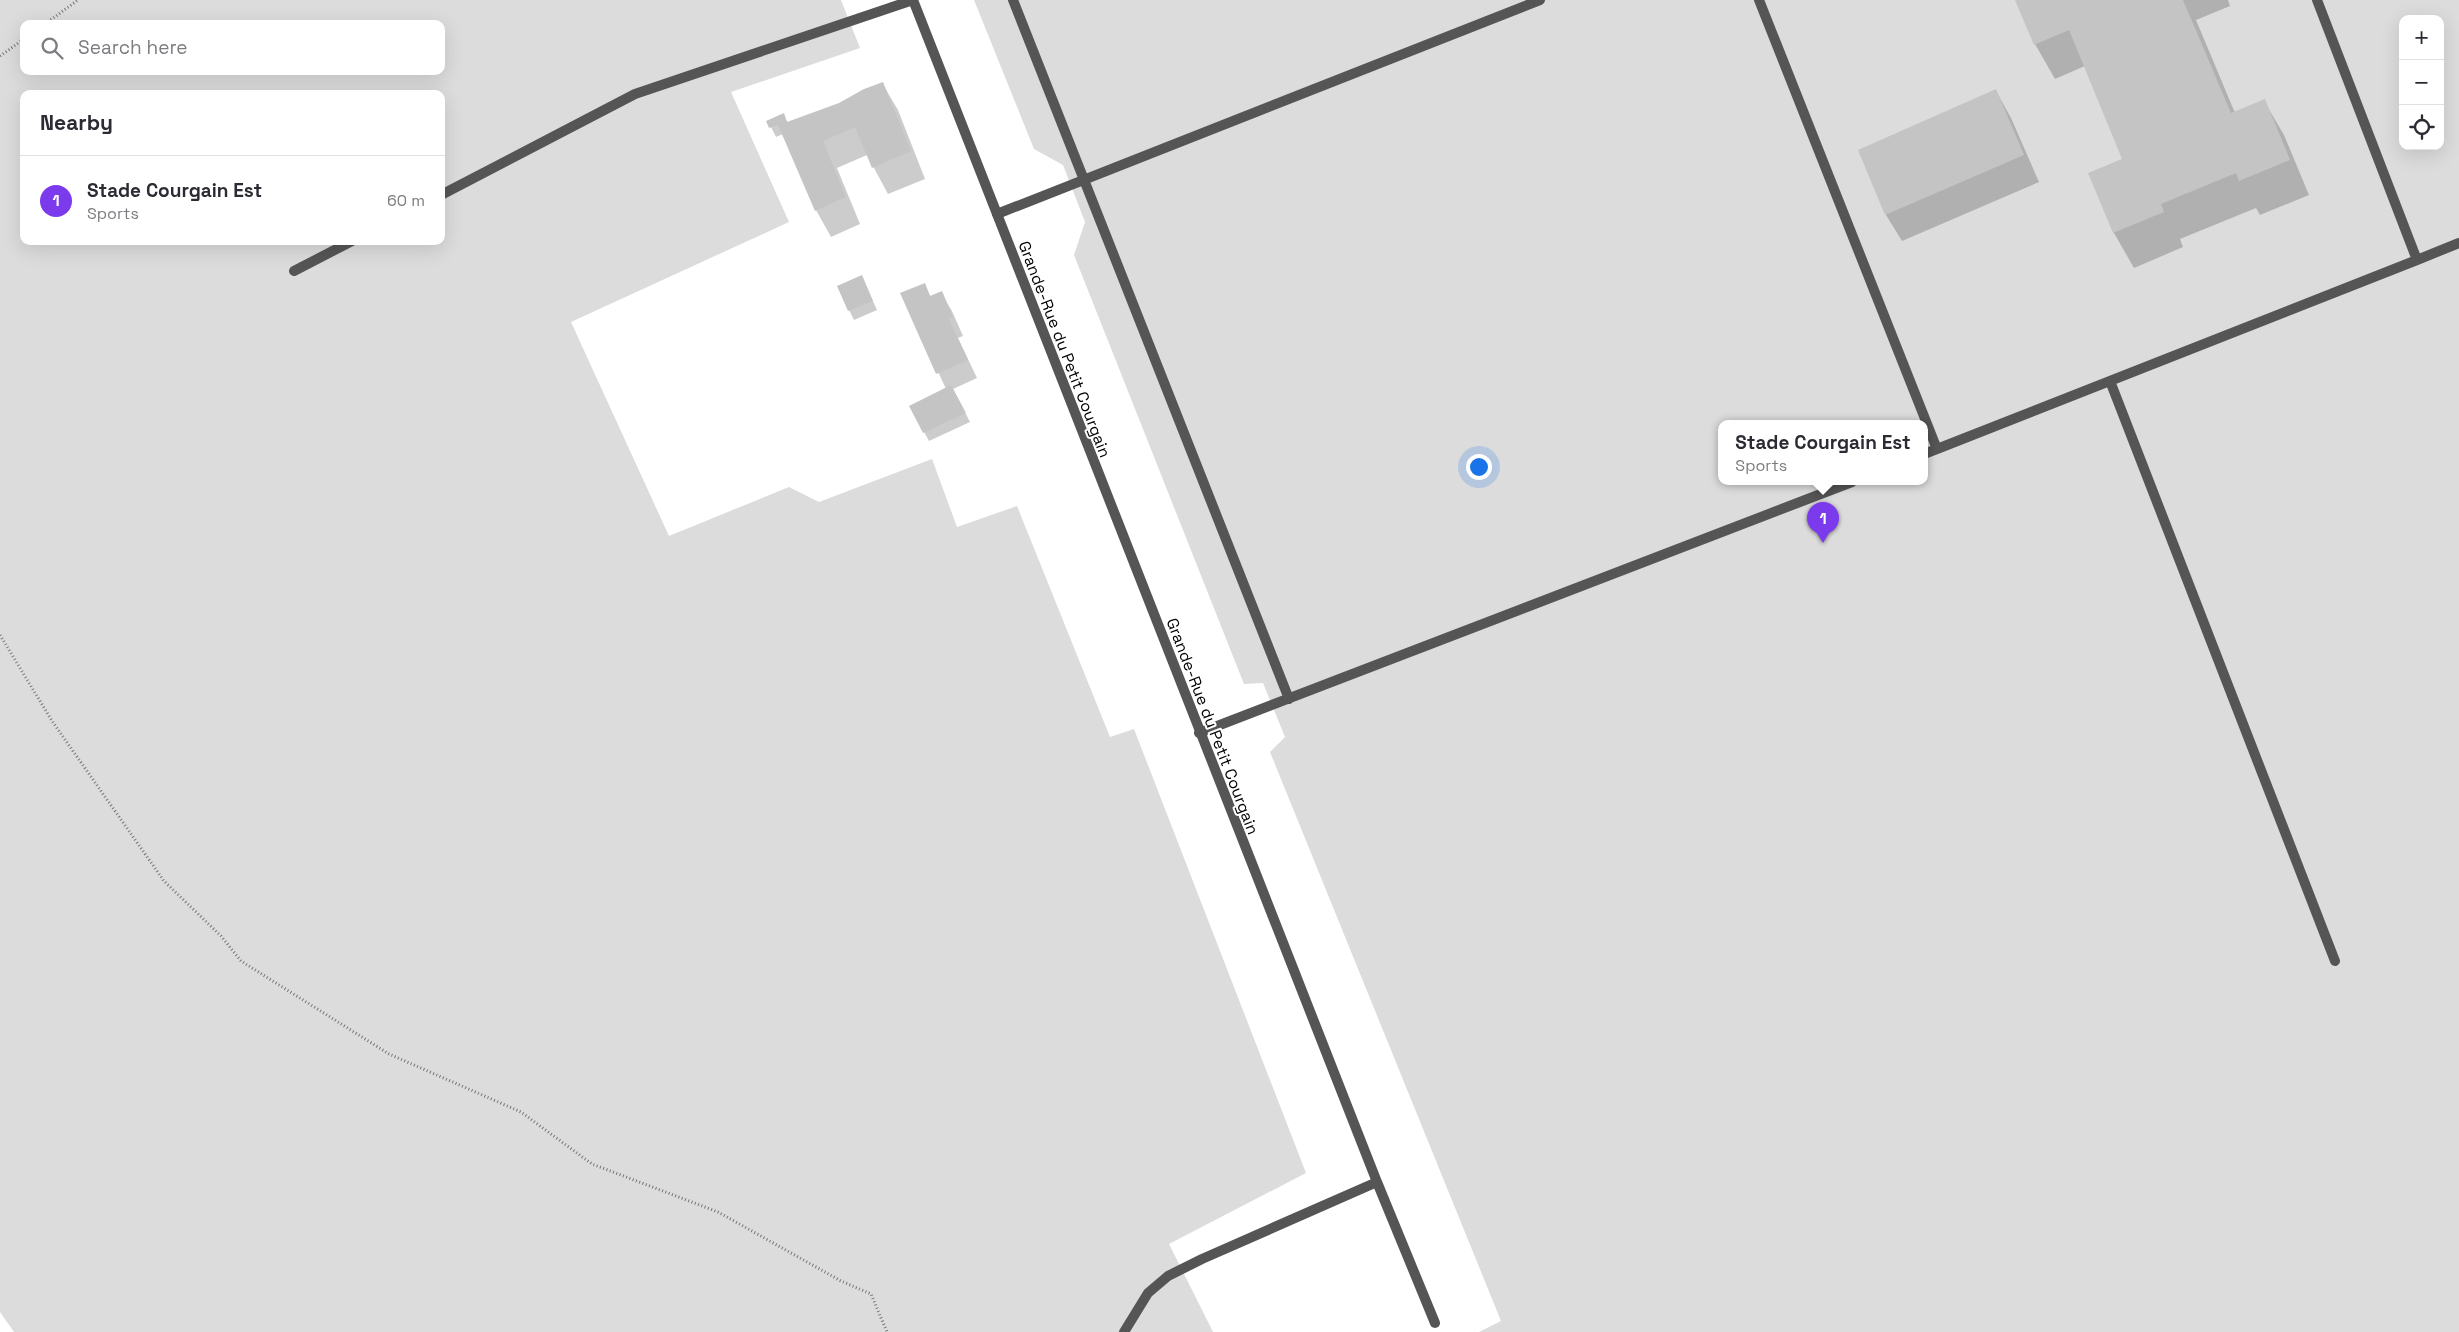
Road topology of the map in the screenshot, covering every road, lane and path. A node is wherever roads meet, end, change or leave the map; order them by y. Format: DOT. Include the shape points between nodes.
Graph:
graph roads {
  1 [pos="78,0"];
  2 [pos="912,0"];
  3 [pos="1013,0"];
  4 [pos="1540,0"];
  5 [pos="1759,0"];
  6 [pos="2317,0"];
  7 [pos="50,20"];
  8 [pos="20,42"];
  9 [pos="0,56"];
  10 [pos="1084,179"];
  11 [pos="445,193"];
  12 [pos="996,214"];
  13 [pos="2459,243"];
  14 [pos="344,245"];
  15 [pos="2417,260"];
  16 [pos="294,271"];
  17 [pos="2110,381"];
  18 [pos="1926,420"];
  19 [pos="1928,426"];
  20 [pos="1937,449"];
  21 [pos="1928,452"];
  22 [pos="1844,485"];
  23 [pos="0,635"];
  24 [pos="1290,698"];
  25 [pos="1199,733"];
  26 [pos="2335,961"];
  27 [pos="1377,1182"];
  28 [pos="1435,1323"];
  29 [pos="887,1332"];
  30 [pos="1124,1332"];
  1 -- 7 [label="path"];
  2 -- 11 [label="street" via="635,94"];
  2 -- 12 [label="street, Grande-Rue du Petit Courgain"];
  3 -- 10 [label="street"];
  4 -- 10 [label="street"];
  5 -- 18 [label="street"];
  6 -- 15 [label="street"];
  8 -- 9 [label="path"];
  10 -- 12 [label="street"];
  10 -- 24 [label="street"];
  12 -- 25 [label="street, Grande-Rue du Petit Courgain"];
  13 -- 15 [label="street"];
  14 -- 16 [label="street"];
  15 -- 17 [label="street"];
  17 -- 20 [label="street"];
  17 -- 26 [label="street"];
  19 -- 20 [label="street"];
  20 -- 21 [label="street"];
  22 -- 24 [label="street"];
  23 -- 29 [label="path" via="52,721 164,881 242,961 389,1054 521,1112 592,1164 718,1212 841,1281 871,1294"];
  24 -- 25 [label="street"];
  25 -- 27 [label="street, Grande-Rue du Petit Courgain"];
  27 -- 28 [label="street, Grande-Rue du Petit Courgain"];
  27 -- 30 [label="street" via="1168,1276 1148,1293"];
}
